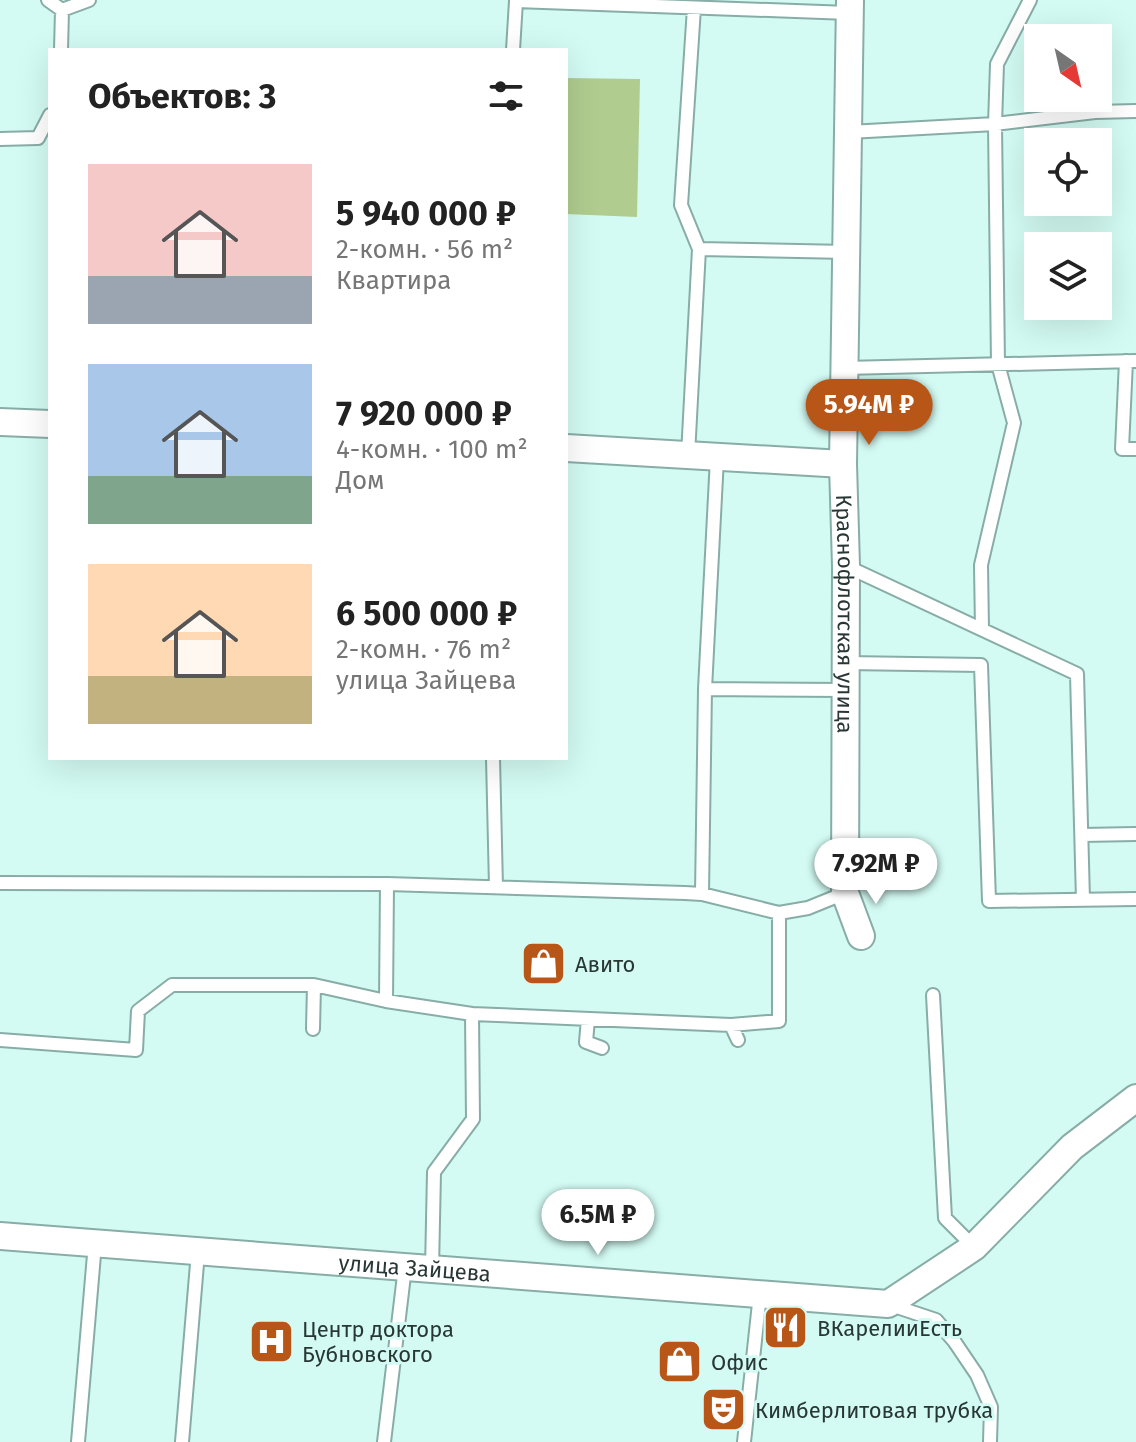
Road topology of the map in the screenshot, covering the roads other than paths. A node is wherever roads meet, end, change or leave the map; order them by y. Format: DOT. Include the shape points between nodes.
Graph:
graph roads {
  1 [pos="48,0"];
  2 [pos="89,0"];
  3 [pos="1030,0"];
  4 [pos="850,7"];
  5 [pos="694,8"];
  6 [pos="62,10"];
  7 [pos="61,48"];
  8 [pos="513,48"];
  9 [pos="1136,111"];
  10 [pos="48,119"];
  11 [pos="995,124"];
  12 [pos="849,132"];
  13 [pos="0,139"];
  14 [pos="699,249"];
  15 [pos="847,252"];
  16 [pos="1131,361"];
  17 [pos="998,364"];
  18 [pos="845,368"];
  19 [pos="0,422"];
  20 [pos="48,424"];
  21 [pos="568,448"];
  22 [pos="1136,449"];
  23 [pos="688,455"];
  24 [pos="717,458"];
  25 [pos="843,464"];
  26 [pos="846,566"];
  27 [pos="982,629"];
  28 [pos="846,663"];
  29 [pos="705,689"];
  30 [pos="846,690"];
  31 [pos="493,760"];
  32 [pos="1136,834"];
  33 [pos="1082,835"];
  34 [pos="0,883"];
  35 [pos="387,884"];
  36 [pos="496,887"];
  37 [pos="845,893"];
  38 [pos="702,894"];
  39 [pos="1136,899"];
  40 [pos="1083,900"];
  41 [pos="779,913"];
  42 [pos="861,936"];
  43 [pos="314,985"];
  44 [pos="933,995"];
  45 [pos="386,1001"];
  46 [pos="472,1014"];
  47 [pos="588,1019"];
  48 [pos="731,1025"];
  49 [pos="313,1029"];
  50 [pos="0,1040"];
  51 [pos="738,1040"];
  52 [pos="602,1048"];
  53 [pos="1136,1098"];
  54 [pos="0,1236"];
  55 [pos="95,1243"];
  56 [pos="974,1247"];
  57 [pos="198,1252"];
  58 [pos="405,1267"];
  59 [pos="432,1269"];
  60 [pos="760,1294"];
  61 [pos="888,1304"];
  62 [pos="78,1442"];
  63 [pos="182,1442"];
  64 [pos="384,1442"];
  65 [pos="744,1442"];
  66 [pos="990,1442"];
  1 -- 6 [label="lane"];
  2 -- 6 [label="lane"];
  3 -- 11 [label="lane" via="997,64"];
  4 -- 5 [label="lane"];
  4 -- 12 [label="street, Краснофлотская улица"];
  5 -- 8 [label="lane" via="516,1"];
  5 -- 14 [label="lane" via="681,205"];
  6 -- 7 [label="lane"];
  9 -- 11 [label="lane"];
  10 -- 13 [label="lane" via="38,138"];
  11 -- 12 [label="lane"];
  11 -- 17 [label="lane"];
  12 -- 15 [label="street, Краснофлотская улица"];
  14 -- 15 [label="lane"];
  14 -- 23 [label="lane"];
  15 -- 18 [label="street, Краснофлотская улица"];
  16 -- 17 [label="lane"];
  16 -- 22 [label="lane" via="1122,449"];
  17 -- 18 [label="lane"];
  17 -- 27 [label="lane" via="1014,423 981,565"];
  18 -- 25 [label="street, Краснофлотская улица"];
  19 -- 20 [label="street"];
  21 -- 23 [label="street"];
  23 -- 24 [label="street"];
  24 -- 25 [label="street"];
  24 -- 29 [label="lane"];
  25 -- 26 [label="street, Краснофлотская улица"];
  26 -- 27 [label="lane"];
  26 -- 28 [label="street, Краснофлотская улица"];
  27 -- 33 [label="lane" via="1077,674"];
  28 -- 30 [label="street, Краснофлотская улица"];
  28 -- 40 [label="lane" via="981,665 989,901"];
  29 -- 30 [label="lane"];
  29 -- 38 [label="lane"];
  30 -- 37 [label="street, Краснофлотская улица"];
  31 -- 36 [label="lane"];
  32 -- 33 [label="lane"];
  33 -- 40 [label="lane"];
  34 -- 35 [label="lane"];
  35 -- 36 [label="lane"];
  35 -- 45 [label="lane"];
  36 -- 38 [label="lane"];
  37 -- 41 [label="lane"];
  37 -- 42 [label="street, Краснофлотская улица"];
  38 -- 41 [label="lane"];
  39 -- 40 [label="lane"];
  41 -- 48 [label="lane" via="779,1021"];
  43 -- 45 [label="lane"];
  43 -- 49 [label="lane"];
  43 -- 50 [label="lane" via="172,985 138,1011 136,1050"];
  44 -- 56 [label="lane" via="945,1218"];
  45 -- 46 [label="lane"];
  46 -- 47 [label="lane"];
  46 -- 59 [label="lane" via="473,1119 434,1172"];
  47 -- 48 [label="lane"];
  47 -- 52 [label="lane" via="586,1042"];
  48 -- 51 [label="lane"];
  53 -- 56 [label="street" via="1072,1147"];
  54 -- 55 [label="street, улица Зайцева"];
  55 -- 57 [label="street, улица Зайцева"];
  55 -- 62 [label="lane"];
  56 -- 61 [label="street"];
  57 -- 58 [label="street, улица Зайцева"];
  57 -- 63 [label="lane"];
  58 -- 59 [label="street, улица Зайцева"];
  58 -- 64 [label="lane"];
  59 -- 60 [label="street, улица Зайцева"];
  60 -- 61 [label="street, улица Зайцева"];
  60 -- 65 [label="lane"];
  61 -- 66 [label="lane" via="936,1320 954,1341 991,1407"];
}
